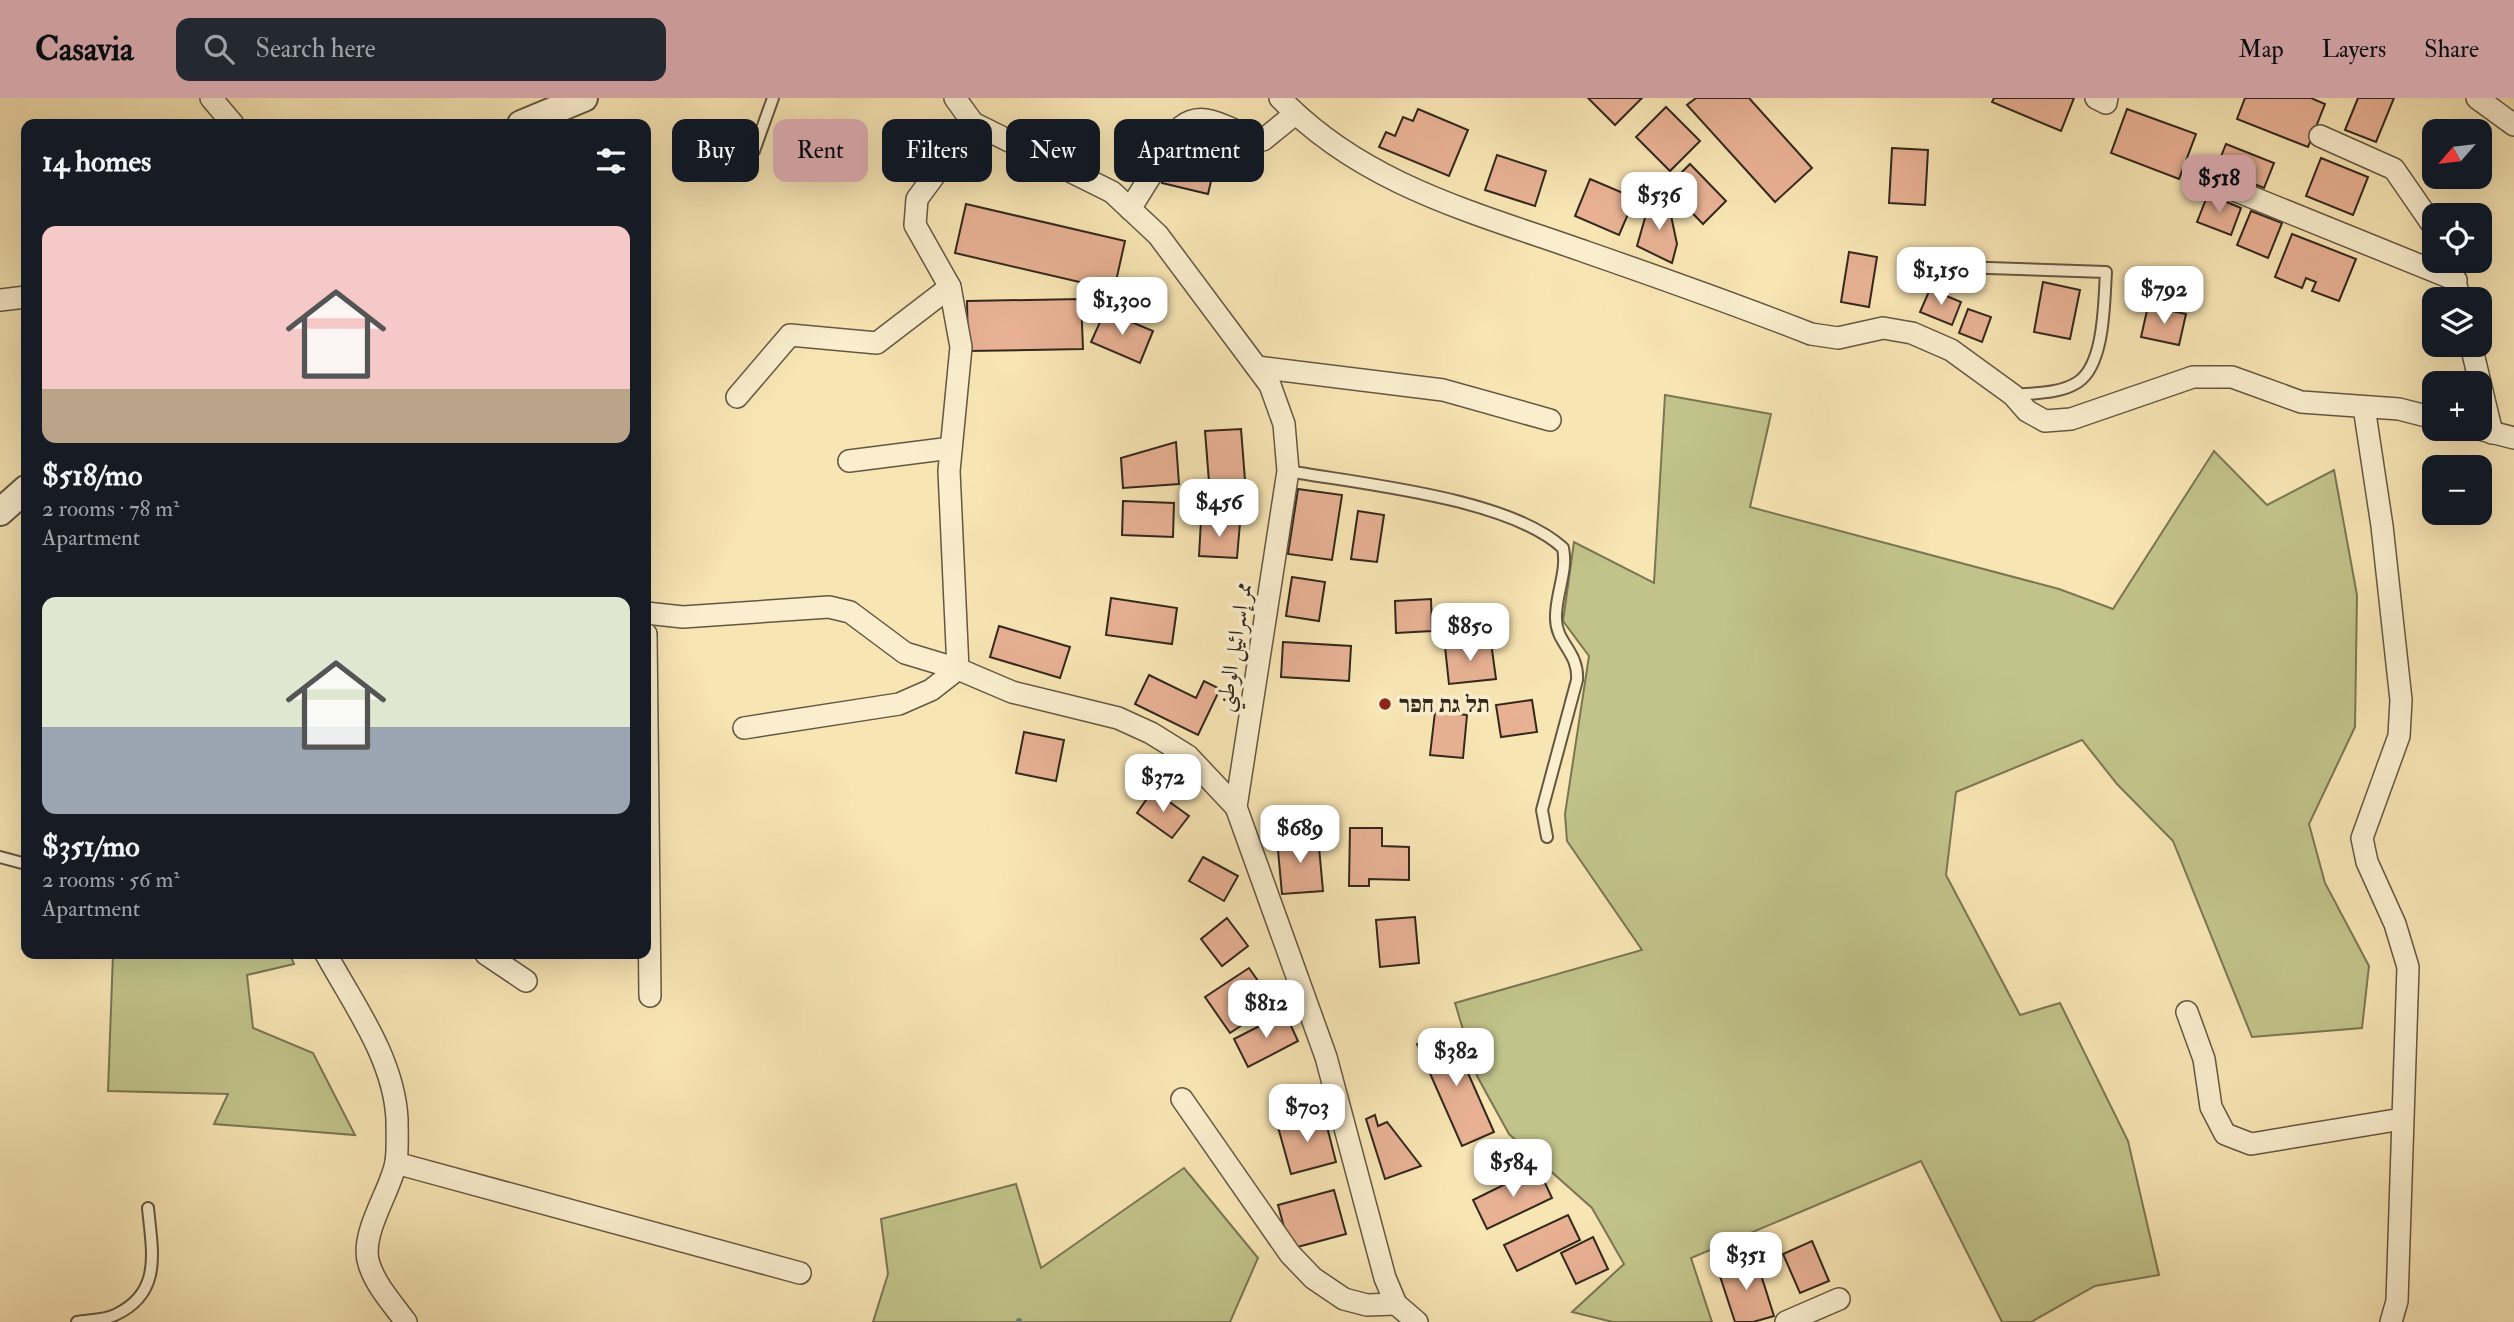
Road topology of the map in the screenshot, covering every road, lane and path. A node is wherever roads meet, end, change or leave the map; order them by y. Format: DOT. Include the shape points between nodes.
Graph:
graph roads {
  1 [pos="211,98"];
  2 [pos="584,98"];
  3 [pos="773,98"];
  4 [pos="955,98"];
  5 [pos="1280,98"];
  6 [pos="2096,98"];
  7 [pos="2106,98"];
  8 [pos="2477,98"];
  9 [pos="1295,114"];
  10 [pos="229,119"];
  11 [pos="533,119"];
  12 [pos="970,119"];
  13 [pos="2514,125"];
  14 [pos="992,132"];
  15 [pos="2320,136"];
  16 [pos="759,137"];
  17 [pos="2207,179"];
  18 [pos="930,182"];
  19 [pos="1130,209"];
  20 [pos="2422,210"];
  21 [pos="1958,267"];
  22 [pos="2455,280"];
  23 [pos="950,287"];
  24 [pos="21,298"];
  25 [pos="0,300"];
  26 [pos="1256,366"];
  27 [pos="2013,395"];
  28 [pos="737,397"];
  29 [pos="2364,407"];
  30 [pos="2422,415"];
  31 [pos="1550,420"];
  32 [pos="2492,433"];
  33 [pos="2514,438"];
  34 [pos="951,447"];
  35 [pos="849,461"];
  36 [pos="1288,471"];
  37 [pos="21,493"];
  38 [pos="0,512"];
  39 [pos="651,614"];
  40 [pos="958,669"];
  41 [pos="744,728"];
  42 [pos="1236,807"];
  43 [pos="1547,838"];
  44 [pos="0,857"];
  45 [pos="21,863"];
  46 [pos="329,959"];
  47 [pos="493,959"];
  48 [pos="650,959"];
  49 [pos="526,981"];
  50 [pos="650,996"];
  51 [pos="2187,1012"];
  52 [pos="1182,1099"];
  53 [pos="2402,1119"];
  54 [pos="396,1163"];
  55 [pos="148,1208"];
  56 [pos="800,1273"];
  57 [pos="1839,1299"];
  58 [pos="1396,1304"];
  59 [pos="77,1322"];
  60 [pos="406,1322"];
  61 [pos="1417,1322"];
  62 [pos="1786,1322"];
  63 [pos="2391,1322"];
  1 -- 10 [label="street"];
  2 -- 11 [label="street"];
  3 -- 16 [label="lane"];
  4 -- 12 [label="street, ممر إسرائيل الوطني"];
  5 -- 9 [label="street"];
  6 -- 7 [label="street" via="2106,103"];
  8 -- 13 [label="street"];
  9 -- 19 [label="street" via="1263,139 1248,138 1205,118 1192,118 1181,127"];
  9 -- 27 [label="street" via="1385,178 1448,206 1811,334 1838,338 1884,328 1912,333 1951,350"];
  14 -- 19 [label="street, ممر إسرائيل الوطني" via="1112,192"];
  15 -- 20 [label="street" via="2394,169"];
  17 -- 22 [label="street"];
  18 -- 23 [label="street" via="917,199 915,225"];
  19 -- 26 [label="street, ممر إسرائيل الوطني" via="1158,235"];
  21 -- 27 [label="lane" via="2106,272 2104,309 2091,368 2079,381 2059,390"];
  23 -- 28 [label="street" via="877,342 790,335"];
  23 -- 34 [label="street" via="961,347"];
  24 -- 25 [label="street"];
  26 -- 31 [label="street" via="1443,390"];
  26 -- 36 [label="street, ممر إسرائيل الوطني" via="1270,386 1284,424"];
  27 -- 29 [label="street" via="2027,411 2045,421 2071,419 2193,377 2232,377 2301,402"];
  29 -- 30 [label="street"];
  29 -- 53 [label="street" via="2401,700 2399,736 2362,838 2408,967"];
  32 -- 33 [label="street"];
  34 -- 35 [label="street"];
  34 -- 40 [label="street" via="948,471"];
  36 -- 42 [label="street, ممر إسرائيل الوطني"];
  36 -- 43 [label="lane" via="1441,497 1499,513 1563,548 1566,561 1556,619 1578,673 1542,810"];
  37 -- 38 [label="street"];
  39 -- 40 [label="street" via="683,617 829,607 850,612 905,653"];
  40 -- 41 [label="street" via="930,690 899,704"];
  40 -- 42 [label="street" via="1012,692 1118,718 1151,733 1188,756"];
  42 -- 58 [label="street, ممر إسرائيل الوطني" via="1326,1058"];
  44 -- 45 [label="lane"];
  46 -- 54 [label="street" via="391,1080 397,1118"];
  47 -- 49 [label="street"];
  48 -- 50 [label="street"];
  51 -- 53 [label="street" via="2204,1059 2211,1107 2225,1134 2251,1144"];
  52 -- 58 [label="street" via="1290,1254 1313,1278 1344,1299 1367,1305"];
  53 -- 63 [label="street" via="2397,1301"];
  54 -- 56 [label="street"];
  54 -- 60 [label="street" via="369,1241 368,1261 378,1284"];
  55 -- 59 [label="lane" via="153,1272 141,1297 114,1316"];
  57 -- 62 [label="street"];
  58 -- 61 [label="street, ممر إسرائيل الوطني"];
}
